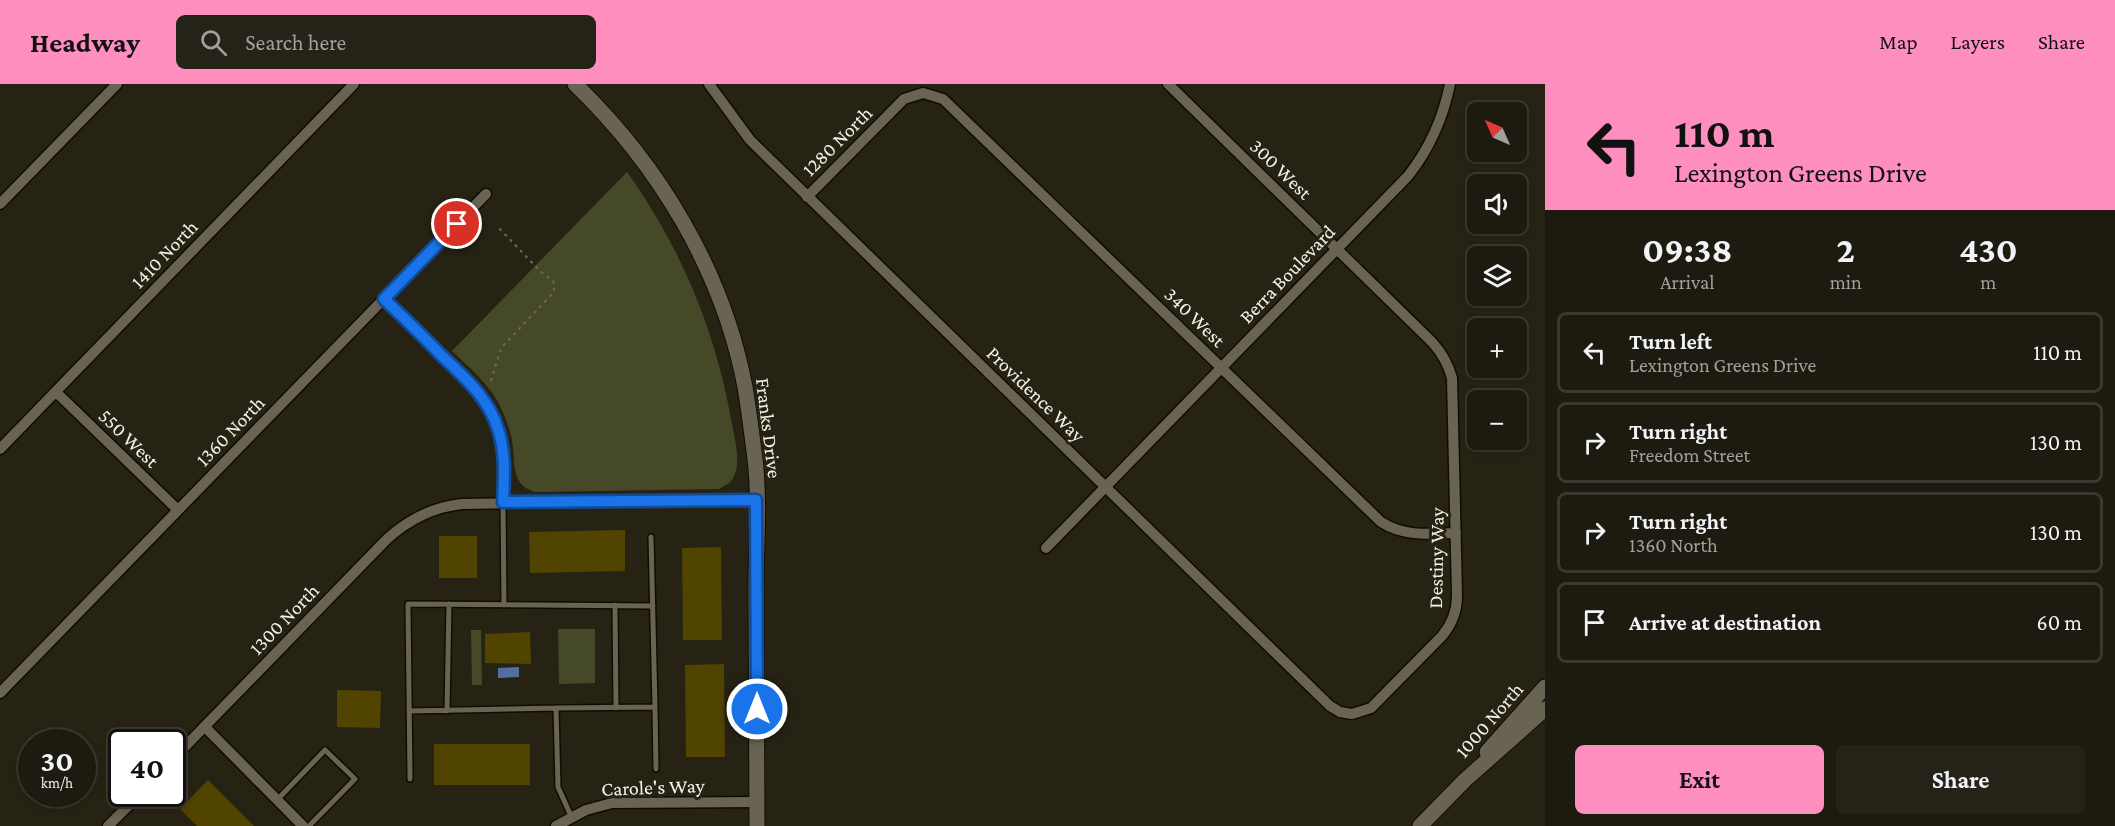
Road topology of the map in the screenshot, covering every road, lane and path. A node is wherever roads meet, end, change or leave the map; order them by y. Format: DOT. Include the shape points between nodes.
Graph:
graph roads {
  1 [pos="117,84"];
  2 [pos="354,84"];
  3 [pos="574,84"];
  4 [pos="709,84"];
  5 [pos="1168,84"];
  6 [pos="1450,84"];
  7 [pos="923,93"];
  8 [pos="486,194"];
  9 [pos="807,197"];
  10 [pos="0,204"];
  11 [pos="497,226"];
  12 [pos="1337,249"];
  13 [pos="384,299"];
  14 [pos="1445,358"];
  15 [pos="1221,368"];
  16 [pos="491,381"];
  17 [pos="56,392"];
  18 [pos="0,449"];
  19 [pos="1105,486"];
  20 [pos="756,500"];
  21 [pos="503,502"];
  22 [pos="178,510"];
  23 [pos="1456,532"];
  24 [pos="651,537"];
  25 [pos="1046,548"];
  26 [pos="448,604"];
  27 [pos="504,605"];
  28 [pos="615,605"];
  29 [pos="653,606"];
  30 [pos="1545,687"];
  31 [pos="0,693"];
  32 [pos="655,707"];
  33 [pos="556,708"];
  34 [pos="616,708"];
  35 [pos="1545,709"];
  36 [pos="409,711"];
  37 [pos="447,711"];
  38 [pos="1352,714"];
  39 [pos="205,727"];
  40 [pos="186,746"];
  41 [pos="657,770"];
  42 [pos="410,779"];
  43 [pos="1465,780"];
  44 [pos="277,800"];
  45 [pos="757,802"];
  46 [pos="127,807"];
  47 [pos="571,816"];
  48 [pos="108,826"];
  49 [pos="303,826"];
  50 [pos="309,826"];
  51 [pos="556,826"];
  52 [pos="757,826"];
  53 [pos="1420,826"];
  1 -- 10 [label="street"];
  2 -- 17 [label="street, 1410 North"];
  3 -- 20 [label="street, Franks Drive" via="647,165 705,266 727,323 744,386 755,460"];
  4 -- 9 [label="street, Providence Way" via="750,140"];
  5 -- 12 [label="street, 300 West"];
  6 -- 12 [label="street, Berra Boulevard" via="1438,126 1422,159"];
  7 -- 9 [label="street, 1280 North" via="899,103"];
  7 -- 15 [label="street, 340 West" via="937,95 949,103"];
  8 -- 13 [label="street, 1360 North"];
  9 -- 19 [label="street, Providence Way"];
  11 -- 16 [label="path" via="555,286 553,293 501,348"];
  12 -- 14 [label="street, 300 West"];
  12 -- 15 [label="street, Berra Boulevard"];
  13 -- 21 [label="street" via="487,403 502,445"];
  13 -- 22 [label="street, 1360 North"];
  14 -- 23 [label="street, Destiny Way" via="1452,378"];
  15 -- 19 [label="street, Berra Boulevard"];
  15 -- 23 [label="street, 340 West" via="1381,522 1411,534"];
  17 -- 18 [label="street, 1410 North"];
  17 -- 22 [label="street, 550 West"];
  19 -- 25 [label="street, Berra Boulevard"];
  19 -- 38 [label="street, Providence Way" via="1330,706"];
  20 -- 21 [label="street, 1300 North"];
  20 -- 45 [label="street, Franks Drive"];
  21 -- 27 [label="lane"];
  21 -- 39 [label="street, 1300 North" via="446,506 404,525"];
  22 -- 31 [label="street, 1360 North"];
  23 -- 38 [label="street, Destiny Way" via="1457,603 1451,624 1376,704"];
  24 -- 29 [label="lane"];
  26 -- 27 [label="lane"];
  26 -- 36 [label="lane" via="408,604"];
  26 -- 37 [label="lane"];
  27 -- 28 [label="lane"];
  28 -- 29 [label="lane"];
  28 -- 34 [label="lane"];
  29 -- 32 [label="lane"];
  30 -- 43 [label="street, 1000 North"];
  32 -- 34 [label="lane"];
  32 -- 41 [label="lane"];
  33 -- 34 [label="lane"];
  33 -- 37 [label="lane"];
  33 -- 47 [label="lane" via="558,787"];
  35 -- 43 [label="street, 1000 North"];
  36 -- 37 [label="lane"];
  36 -- 42 [label="lane"];
  39 -- 40 [label="street, 1300 North"];
  39 -- 44 [label="street"];
  43 -- 53 [label="street, 1000 North"];
  44 -- 49 [label="street"];
  44 -- 50 [label="lane" via="326,750 355,779"];
  45 -- 47 [label="street, Carole's Way" via="612,803"];
  45 -- 52 [label="street, Franks Drive"];
  46 -- 48 [label="street"];
  47 -- 51 [label="street, Carole's Way"];
}
